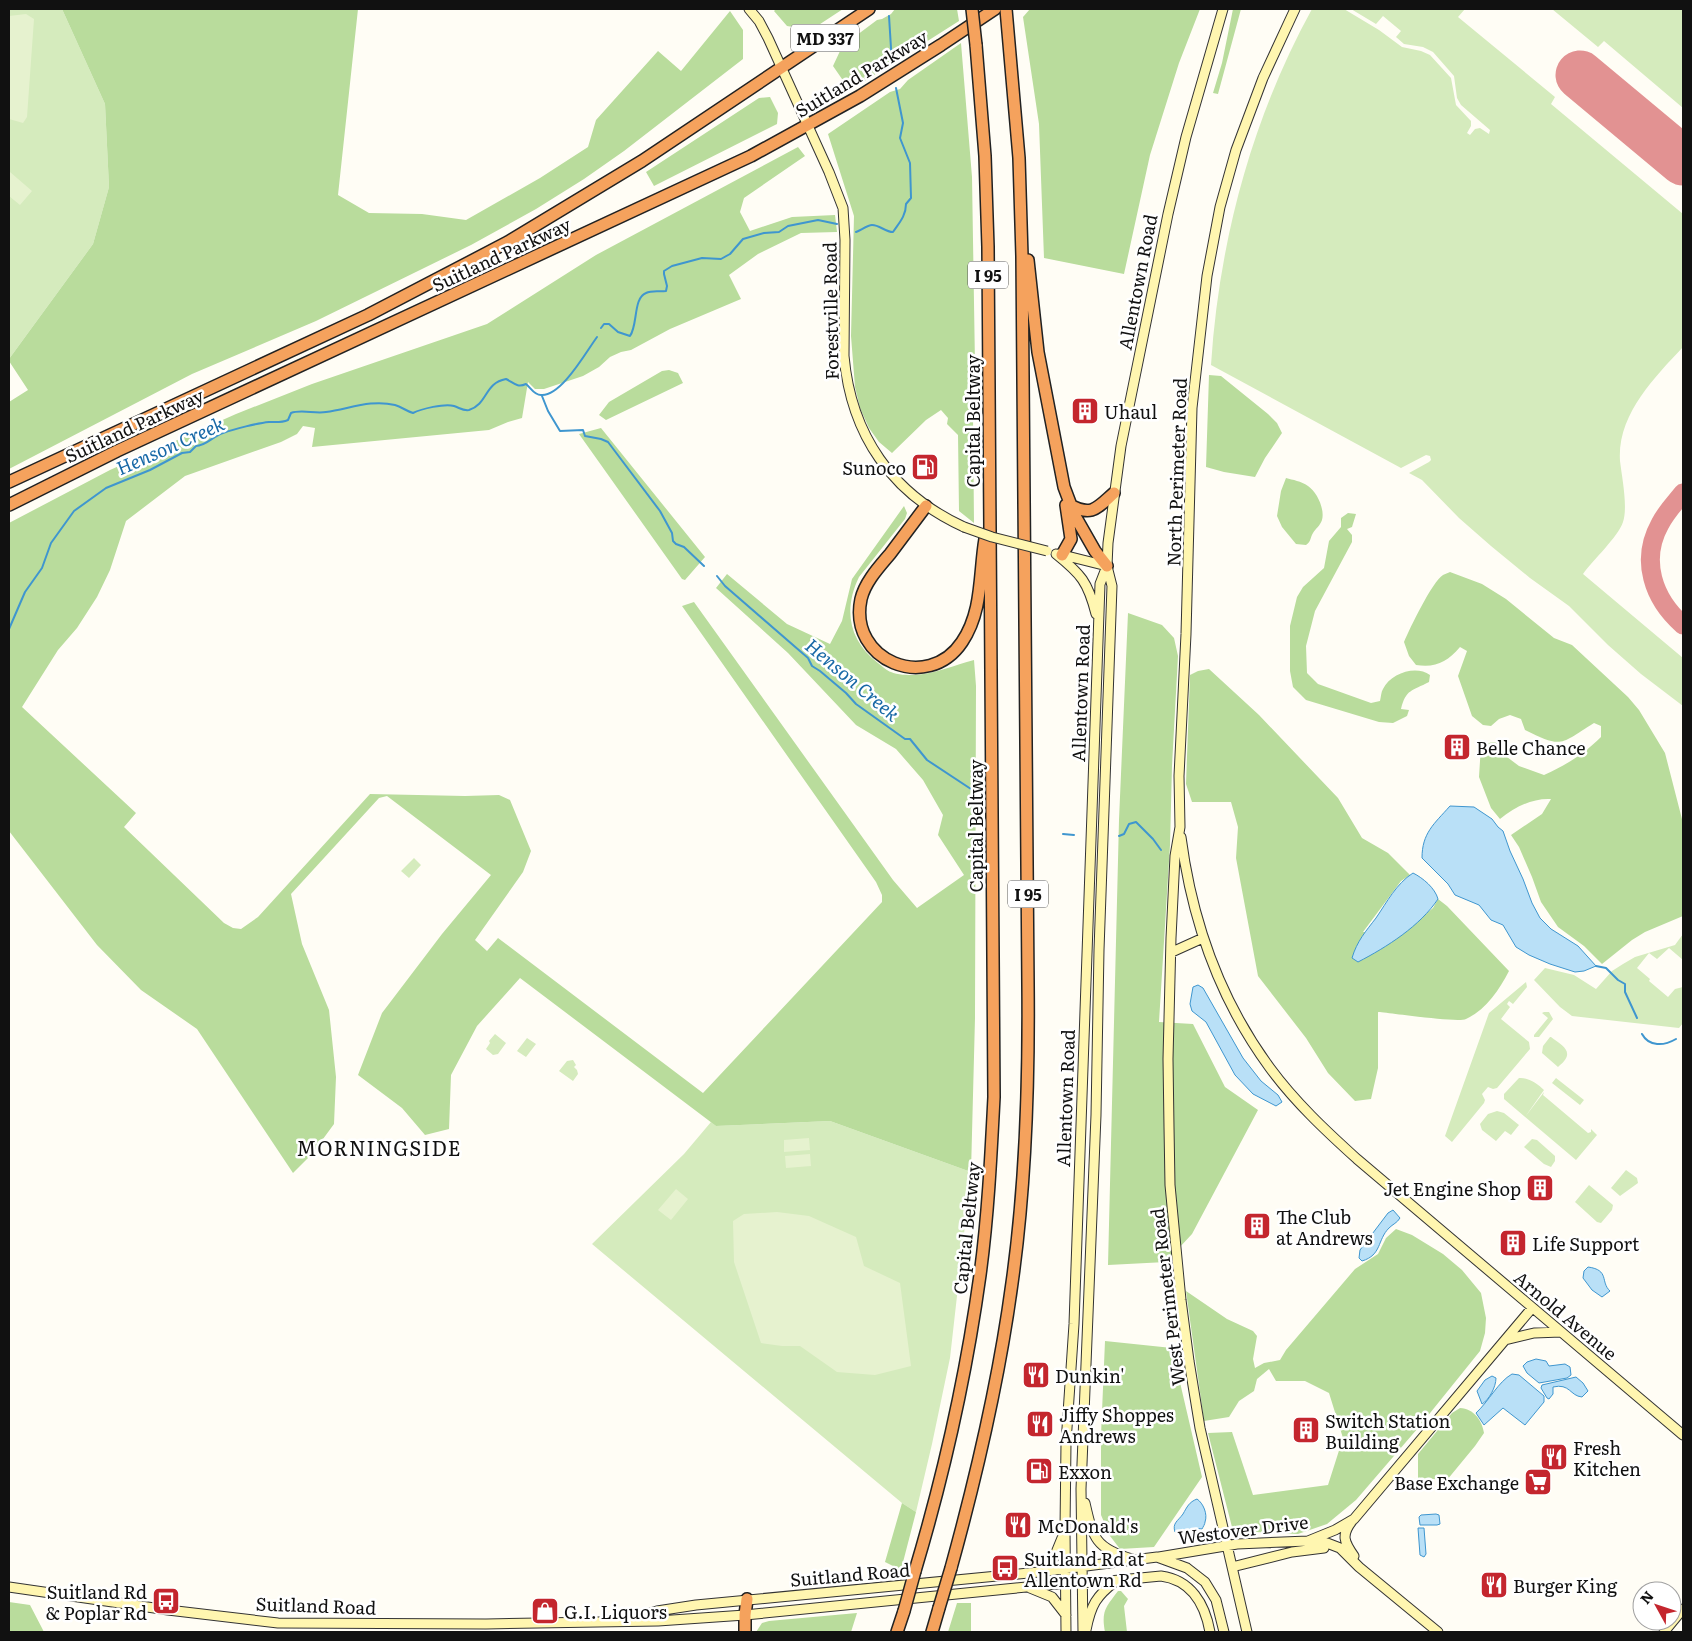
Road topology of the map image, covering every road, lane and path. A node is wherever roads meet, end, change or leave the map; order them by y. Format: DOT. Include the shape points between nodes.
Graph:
graph roads {
  1 [pos="749,9"];
  2 [pos="869,9"];
  3 [pos="972,9"];
  4 [pos="995,9"];
  5 [pos="1006,9"];
  6 [pos="1223,9"];
  7 [pos="1295,9"];
  8 [pos="782,68"];
  9 [pos="808,126"];
  10 [pos="1021,212"];
  11 [pos="9,482"];
  12 [pos="1114,493"];
  13 [pos="1068,500"];
  14 [pos="9,505"];
  15 [pos="990,505"];
  16 [pos="926,506"];
  17 [pos="1055,553"];
  18 [pos="1107,566"];
  19 [pos="1098,624"];
  20 [pos="1180,827"];
  21 [pos="1203,938"];
  22 [pos="1087,949"];
  23 [pos="1099,950"];
  24 [pos="1172,952"];
  25 [pos="1532,1308"];
  26 [pos="1074,1324"];
  27 [pos="1087,1324"];
  28 [pos="1561,1332"];
  29 [pos="1505,1340"];
  30 [pos="1683,1435"];
  31 [pos="1081,1489"];
  32 [pos="1354,1519"];
  33 [pos="1342,1525"];
  34 [pos="1065,1530"];
  35 [pos="1308,1540"];
  36 [pos="1226,1545"];
  37 [pos="1341,1552"];
  38 [pos="1157,1557"];
  39 [pos="1137,1560"];
  40 [pos="1081,1567"];
  41 [pos="1232,1567"];
  42 [pos="1359,1567"];
  43 [pos="1065,1569"];
  44 [pos="1039,1572"];
  45 [pos="1117,1580"];
  46 [pos="1066,1583"];
  47 [pos="1082,1583"];
  48 [pos="9,1587"];
  49 [pos="1025,1587"];
  50 [pos="747,1599"];
  51 [pos="1683,1609"];
  52 [pos="744,1614"];
  53 [pos="1066,1616"];
  54 [pos="624,1621"];
  55 [pos="746,1632"];
  56 [pos="898,1632"];
  57 [pos="932,1632"];
  58 [pos="1066,1632"];
  59 [pos="1084,1632"];
  60 [pos="1210,1632"];
  61 [pos="1224,1632"];
  62 [pos="1247,1632"];
  63 [pos="1438,1632"];
  64 [pos="1664,1632"];
  1 -- 8 [label="main road, Forestville Road"];
  2 -- 8 [label="highway, Suitland Parkway / MD 337"];
  3 -- 15 [label="highway, Capital Beltway / I 95, bridge" via="985,156"];
  4 -- 9 [label="highway, Suitland Parkway"];
  5 -- 10 [label="highway, I 95"];
  6 -- 12 [label="main road, Allentown Road" via="1168,214"];
  7 -- 20 [label="main road, North Perimeter Road" via="1263,78 1236,150 1220,208 1207,276 1192,408"];
  8 -- 9 [label="main road, Forestville Road / MD 337"];
  8 -- 11 [label="highway, Suitland Parkway" via="610,181 465,266 362,318"];
  9 -- 14 [label="highway, Suitland Parkway" via="712,174 117,451"];
  9 -- 16 [label="main road, Forestville Road / MD 337" via="843,208 844,356 854,408 868,439 888,470"];
  10 -- 13 [label="highway" via="1038,352"];
  10 -- 57 [label="highway, I 95, bridge" via="1027,1102 1019,1226 1004,1339 981,1453"];
  12 -- 13 [label="highway" via="1093,510 1081,511"];
  12 -- 18 [label="main road, Allentown Road"];
  13 -- 17 [label="highway" via="1071,539"];
  13 -- 18 [label="highway" via="1095,551"];
  15 -- 16 [label="highway" via="978,602 965,637 939,662 908,667 891,662 871,647 862,628 861,604 870,580"];
  15 -- 56 [label="highway, Capital Beltway / I 95, bridge" via="994,991 990,1170 980,1273 961,1390 936,1499"];
  16 -- 17 [label="main road, Forestville Road / MD 337, bridge" via="964,527"];
  17 -- 18 [label="main road, Forestville Road / MD 337"];
  17 -- 19 [label="main road, MD 337" via="1085,582"];
  18 -- 19 [label="main road, Allentown Road" via="1100,584"];
  18 -- 23 [label="main road, Allentown Road" via="1112,586"];
  19 -- 22 [label="main road, Allentown Road / MD 337"];
  20 -- 21 [label="main road, Arnold Avenue" via="1186,875"];
  20 -- 24 [label="main road, North Perimeter Road" via="1175,856"];
  21 -- 24 [label="main road"];
  21 -- 25 [label="main road, Arnold Avenue" via="1235,1012 1292,1095 1328,1133"];
  22 -- 23 [label="main road"];
  22 -- 26 [label="main road, Allentown Road / MD 337"];
  23 -- 27 [label="main road, Allentown Road"];
  24 -- 36 [label="main road, West Perimeter Road" via="1168,1068 1170,1186 1175,1243 1200,1428"];
  25 -- 28 [label="main road, Arnold Avenue"];
  25 -- 29 [label="main road, Westover Drive"];
  26 -- 27 [label="main road"];
  26 -- 34 [label="main road, Allentown Road / MD 337" via="1066,1443"];
  27 -- 31 [label="main road, Allentown Road"];
  28 -- 29 [label="main road" via="1534,1333"];
  28 -- 30 [label="main road, Arnold Avenue"];
  29 -- 32 [label="main road, Westover Drive"];
  31 -- 39 [label="main road" via="1090,1525 1098,1541 1110,1551"];
  31 -- 40 [label="main road, Allentown Road"];
  32 -- 33 [label="main road, Westover Drive"];
  32 -- 42 [label="main road" via="1346,1528 1345,1539"];
  33 -- 35 [label="main road, Westover Drive"];
  33 -- 37 [label="main road"];
  34 -- 43 [label="main road, Allentown Road / MD 337"];
  34 -- 44 [label="main road" via="1055,1557"];
  35 -- 36 [label="main road, Westover Drive"];
  35 -- 37 [label="main road" via="1327,1542"];
  36 -- 38 [label="main road, Westover Drive"];
  36 -- 41 [label="main road, West Perimeter Road"];
  37 -- 41 [label="main road, Westover Drive" via="1314,1548"];
  37 -- 42 [label="main road"];
  38 -- 39 [label="main road, Westover Drive"];
  38 -- 61 [label="main road" via="1187,1568 1205,1582 1216,1600"];
  39 -- 40 [label="main road, Suitland Road"];
  40 -- 43 [label="main road, Suitland Road"];
  40 -- 47 [label="main road, Allentown Road"];
  41 -- 62 [label="main road, West Perimeter Road"];
  42 -- 63 [label="main road"];
  43 -- 44 [label="main road, Suitland Road"];
  43 -- 46 [label="main road, Allentown Road / MD 337"];
  44 -- 50 [label="main road, Suitland Road"];
  45 -- 47 [label="main road, Suitland Road"];
  45 -- 59 [label="main road" via="1094,1602"];
  45 -- 60 [label="main road, Suitland Road" via="1161,1576 1180,1581 1199,1599 1207,1615"];
  46 -- 47 [label="main road, Suitland Road"];
  46 -- 49 [label="main road, Suitland Road"];
  46 -- 53 [label="main road, Allentown Road / MD 337"];
  47 -- 59 [label="main road, Allentown Road"];
  48 -- 54 [label="main road, Suitland Road" via="278,1623"];
  49 -- 52 [label="main road, Suitland Road"];
  49 -- 53 [label="main road" via="1052,1597"];
  50 -- 52 [label="highway"];
  50 -- 54 [label="main road, Suitland Road" via="666,1610"];
  51 -- 64 [label="main road"];
  52 -- 54 [label="main road, Suitland Road"];
  52 -- 55 [label="highway"];
  53 -- 58 [label="main road, Allentown Road / MD 337"];
}
